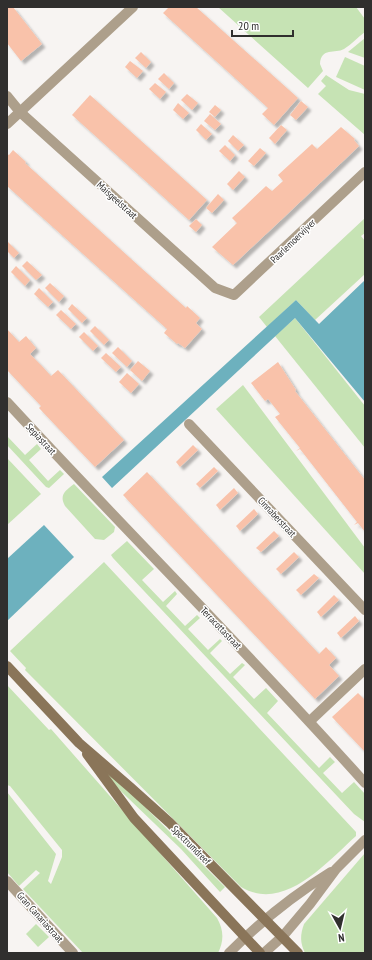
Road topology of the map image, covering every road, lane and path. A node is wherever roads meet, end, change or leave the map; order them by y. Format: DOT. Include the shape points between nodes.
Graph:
graph roads {
  1 [pos="132,7"];
  2 [pos="7,96"];
  3 [pos="20,112"];
  4 [pos="7,124"];
  5 [pos="365,172"];
  6 [pos="215,288"];
  7 [pos="7,402"];
  8 [pos="189,424"];
  9 [pos="74,475"];
  10 [pos="365,610"];
  11 [pos="10,669"];
  12 [pos="365,669"];
  13 [pos="310,721"];
  14 [pos="79,743"];
  15 [pos="365,783"];
  16 [pos="365,840"];
  17 [pos="336,869"];
  18 [pos="7,881"];
  19 [pos="265,918"];
  20 [pos="283,936"];
  21 [pos="245,937"];
  22 [pos="73,953"];
  23 [pos="229,953"];
  24 [pos="260,953"];
  25 [pos="264,953"];
  26 [pos="298,953"];
  1 -- 3 [label="street"];
  2 -- 3 [label="street, Maisgeelstraat"];
  3 -- 4 [label="street"];
  3 -- 6 [label="street, Maisgeelstraat"];
  5 -- 6 [label="street, Paarlemoervijver" via="234,295"];
  7 -- 9 [label="street, Sepiastraat"];
  8 -- 10 [label="street, Cinnaberstraat"];
  9 -- 13 [label="street, Terracottastraat"];
  11 -- 14 [label="main road, Spectrumdreef"];
  12 -- 13 [label="street"];
  13 -- 15 [label="street, Terracottastraat"];
  14 -- 19 [label="main road, Spectrumdreef" via="170,823"];
  14 -- 21 [label="main road, Spectrumdreef" via="134,818"];
  16 -- 17 [label="street"];
  17 -- 19 [label="street" via="296,894"];
  17 -- 20 [label="street"];
  18 -- 22 [label="street, Gran Canariastraat"];
  19 -- 20 [label="main road, Spectrumdreef"];
  19 -- 21 [label="street"];
  20 -- 25 [label="street"];
  20 -- 26 [label="main road, Spectrumdreef"];
  21 -- 23 [label="street"];
  21 -- 24 [label="main road, Spectrumdreef"];
}
